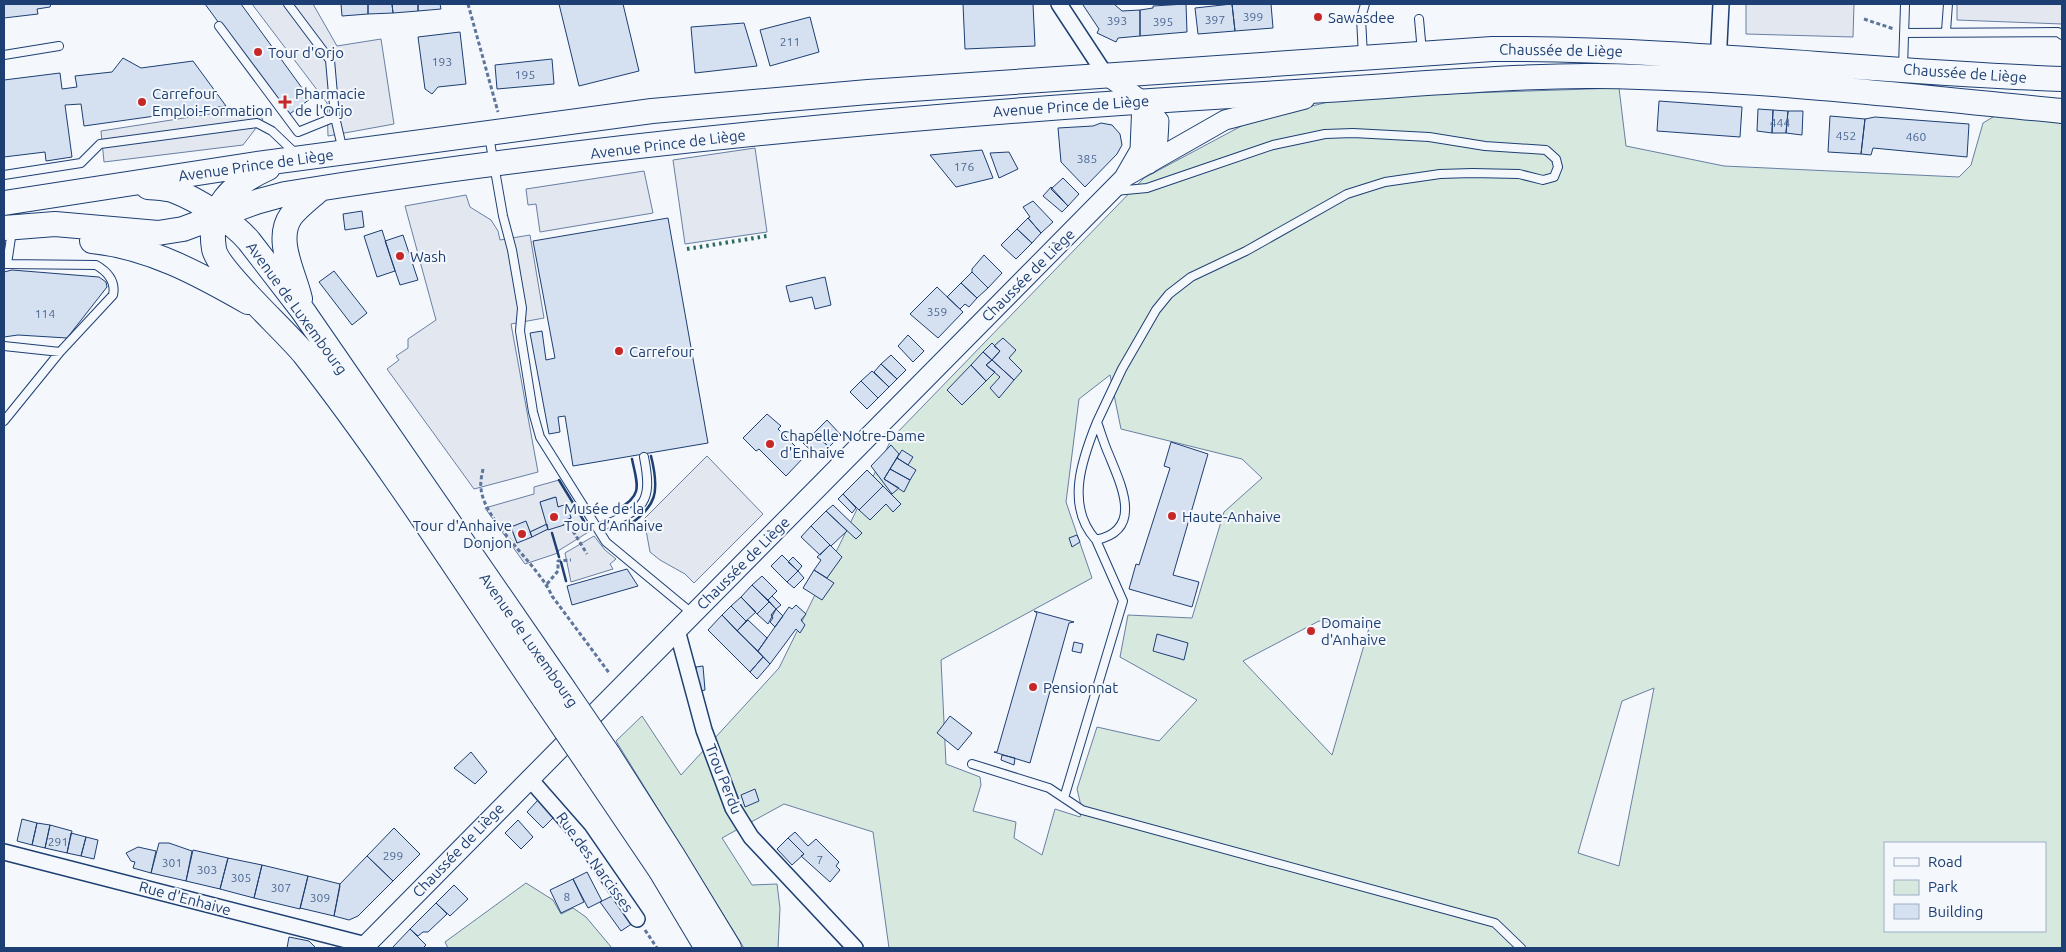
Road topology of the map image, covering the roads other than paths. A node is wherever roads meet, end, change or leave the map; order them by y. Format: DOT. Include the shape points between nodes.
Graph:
graph roads {
  1 [pos="288,4"];
  2 [pos="1059,4"];
  3 [pos="1365,4"];
  4 [pos="1721,4"];
  5 [pos="1904,4"];
  6 [pos="1948,4"];
  7 [pos="1420,19"];
  8 [pos="219,26"];
  9 [pos="1946,31"];
  10 [pos="1904,33"];
  11 [pos="2062,35"];
  12 [pos="59,46"];
  13 [pos="1422,54"];
  14 [pos="4,55"];
  15 [pos="1719,55"];
  16 [pos="1363,58"];
  17 [pos="1903,69"];
  18 [pos="1105,74"];
  19 [pos="2062,78"];
  20 [pos="1717,81"];
  21 [pos="1340,89"];
  22 [pos="1923,97"];
  23 [pos="2062,97"];
  24 [pos="1142,101"];
  25 [pos="2062,111"];
  26 [pos="335,117"];
  27 [pos="493,124"];
  28 [pos="343,153"];
  29 [pos="312,157"];
  30 [pos="283,161"];
  31 [pos="493,164"];
  32 [pos="1149,164"];
  33 [pos="4,175"];
  34 [pos="1125,178"];
  35 [pos="131,185"];
  36 [pos="320,189"];
  37 [pos="1110,192"];
  38 [pos="4,203"];
  39 [pos="217,216"];
  40 [pos="8,228"];
  41 [pos="5,264"];
  42 [pos="302,311"];
  43 [pos="265,312"];
  44 [pos="4,346"];
  45 [pos="60,352"];
  46 [pos="4,421"];
  47 [pos="1097,422"];
  48 [pos="644,457"];
  49 [pos="598,528"];
  50 [pos="1096,540"];
  51 [pos="693,614"];
  52 [pos="677,630"];
  53 [pos="554,694"];
  54 [pos="600,762"];
  55 [pos="972,764"];
  56 [pos="529,778"];
  57 [pos="1064,798"];
  58 [pos="4,852"];
  59 [pos="637,919"];
  60 [pos="364,947"];
  61 [pos="707,948"];
  62 [pos="729,948"];
  63 [pos="855,948"];
  64 [pos="1521,948"];
  1 -- 26 [label="lane" via="330,60"];
  2 -- 18 [label="street"];
  3 -- 16 [label="lane" via="1361,18"];
  4 -- 15 [label="street"];
  5 -- 10 [label="lane"];
  6 -- 9 [label="lane"];
  7 -- 13 [label="lane"];
  8 -- 26 [label="lane" via="298,132"];
  9 -- 10 [label="lane"];
  9 -- 11 [label="lane" via="2058,32"];
  10 -- 17 [label="lane"];
  12 -- 14 [label="lane"];
  13 -- 15 [label="main road, Chaussée de Liège" via="1549,49"];
  13 -- 16 [label="main road, Chaussée de Liège"];
  15 -- 17 [label="main road, Chaussée de Liège"];
  15 -- 20 [label="street"];
  16 -- 18 [label="main road, Chaussée de Liège"];
  17 -- 19 [label="main road, Chaussée de Liège" via="1982,76"];
  18 -- 24 [label="street"];
  18 -- 27 [label="main road, Avenue Prince de Liège"];
  20 -- 21 [label="main road, Chaussée de Liège" via="1525,77"];
  20 -- 22 [label="main road, Chaussée de Liège"];
  21 -- 24 [label="main road, Avenue Prince de Liège"];
  21 -- 32 [label="street, Chaussée de Liège" via="1224,120"];
  22 -- 23 [label="main road"];
  22 -- 25 [label="main road, Chaussée de Liège"];
  24 -- 31 [label="main road, Avenue Prince de Liège" via="731,136"];
  24 -- 32 [label="street" via="1159,121 1158,139"];
  24 -- 34 [label="street, Chaussée de Liège" via="1140,150"];
  26 -- 28 [label="lane"];
  27 -- 28 [label="main road, Avenue Prince de Liège"];
  27 -- 31 [label="lane"];
  28 -- 29 [label="main road, Avenue Prince de Liège"];
  29 -- 30 [label="main road, Avenue Prince de Liège"];
  29 -- 33 [label="lane" via="293,151 272,131 257,123 100,144 81,163"];
  30 -- 35 [label="main road, Avenue Prince de Liège"];
  30 -- 39 [label="main road" via="239,183 224,197"];
  31 -- 36 [label="main road, Avenue Prince de Liège"];
  31 -- 49 [label="lane" via="522,308 520,331 540,437"];
  32 -- 34 [label="street, Chaussée de Liège"];
  34 -- 37 [label="street, Chaussée de Liège"];
  35 -- 38 [label="main road, Avenue Prince de Liège"];
  35 -- 39 [label="main road" via="174,190"];
  36 -- 39 [label="main road, Avenue Prince de Liège" via="256,202"];
  36 -- 42 [label="main road" via="297,209 286,227 288,262"];
  37 -- 47 [label="lane" via="1147,188 1273,145 1334,134 1412,135 1485,146 1546,150 1556,159 1558,167 1554,177 1543,180 1519,174 1472,173 1386,182 1347,194 1246,251 1191,277 1169,294 1156,310 1122,368"];
  37 -- 51 [label="street, Chaussée de Liège"];
  39 -- 40 [label="main road, Avenue Prince de Liège" via="183,229 158,233 54,224"];
  39 -- 42 [label="main road, Avenue de Luxembourg" via="242,232"];
  39 -- 43 [label="main road, Avenue de Luxembourg" via="213,231 215,251"];
  40 -- 41 [label="lane"];
  40 -- 43 [label="main road" via="117,244 156,256 186,268"];
  41 -- 45 [label="lane" via="96,265 112,280 112,295"];
  42 -- 53 [label="main road, Avenue de Luxembourg"];
  43 -- 53 [label="main road, Avenue de Luxembourg" via="300,348 339,398"];
  44 -- 45 [label="lane"];
  45 -- 46 [label="lane"];
  47 -- 50 [label="lane" via="1079,478 1080,510 1088,531"];
  47 -- 50 [label="lane" via="1126,499 1122,523 1110,537"];
  48 -- 49 [label="lane" via="648,487 642,505"];
  49 -- 51 [label="lane" via="606,542"];
  50 -- 57 [label="lane" via="1123,601"];
  51 -- 52 [label="street, Chaussée de Liège"];
  52 -- 56 [label="street, Chaussée de Liège"];
  52 -- 63 [label="street, Trou Perdu" via="704,730 734,808 751,837"];
  53 -- 54 [label="main road, Avenue de Luxembourg, bridge"];
  54 -- 61 [label="main road, Avenue de Luxembourg"];
  54 -- 62 [label="main road, Avenue de Luxembourg" via="673,856"];
  55 -- 57 [label="lane" via="1049,788"];
  56 -- 59 [label="street, Rue des Narcisses" via="579,835"];
  56 -- 60 [label="street, Chaussée de Liège"];
  57 -- 64 [label="lane" via="1082,810 1495,923"];
  58 -- 60 [label="street, Rue d'Enhaive"];
}
